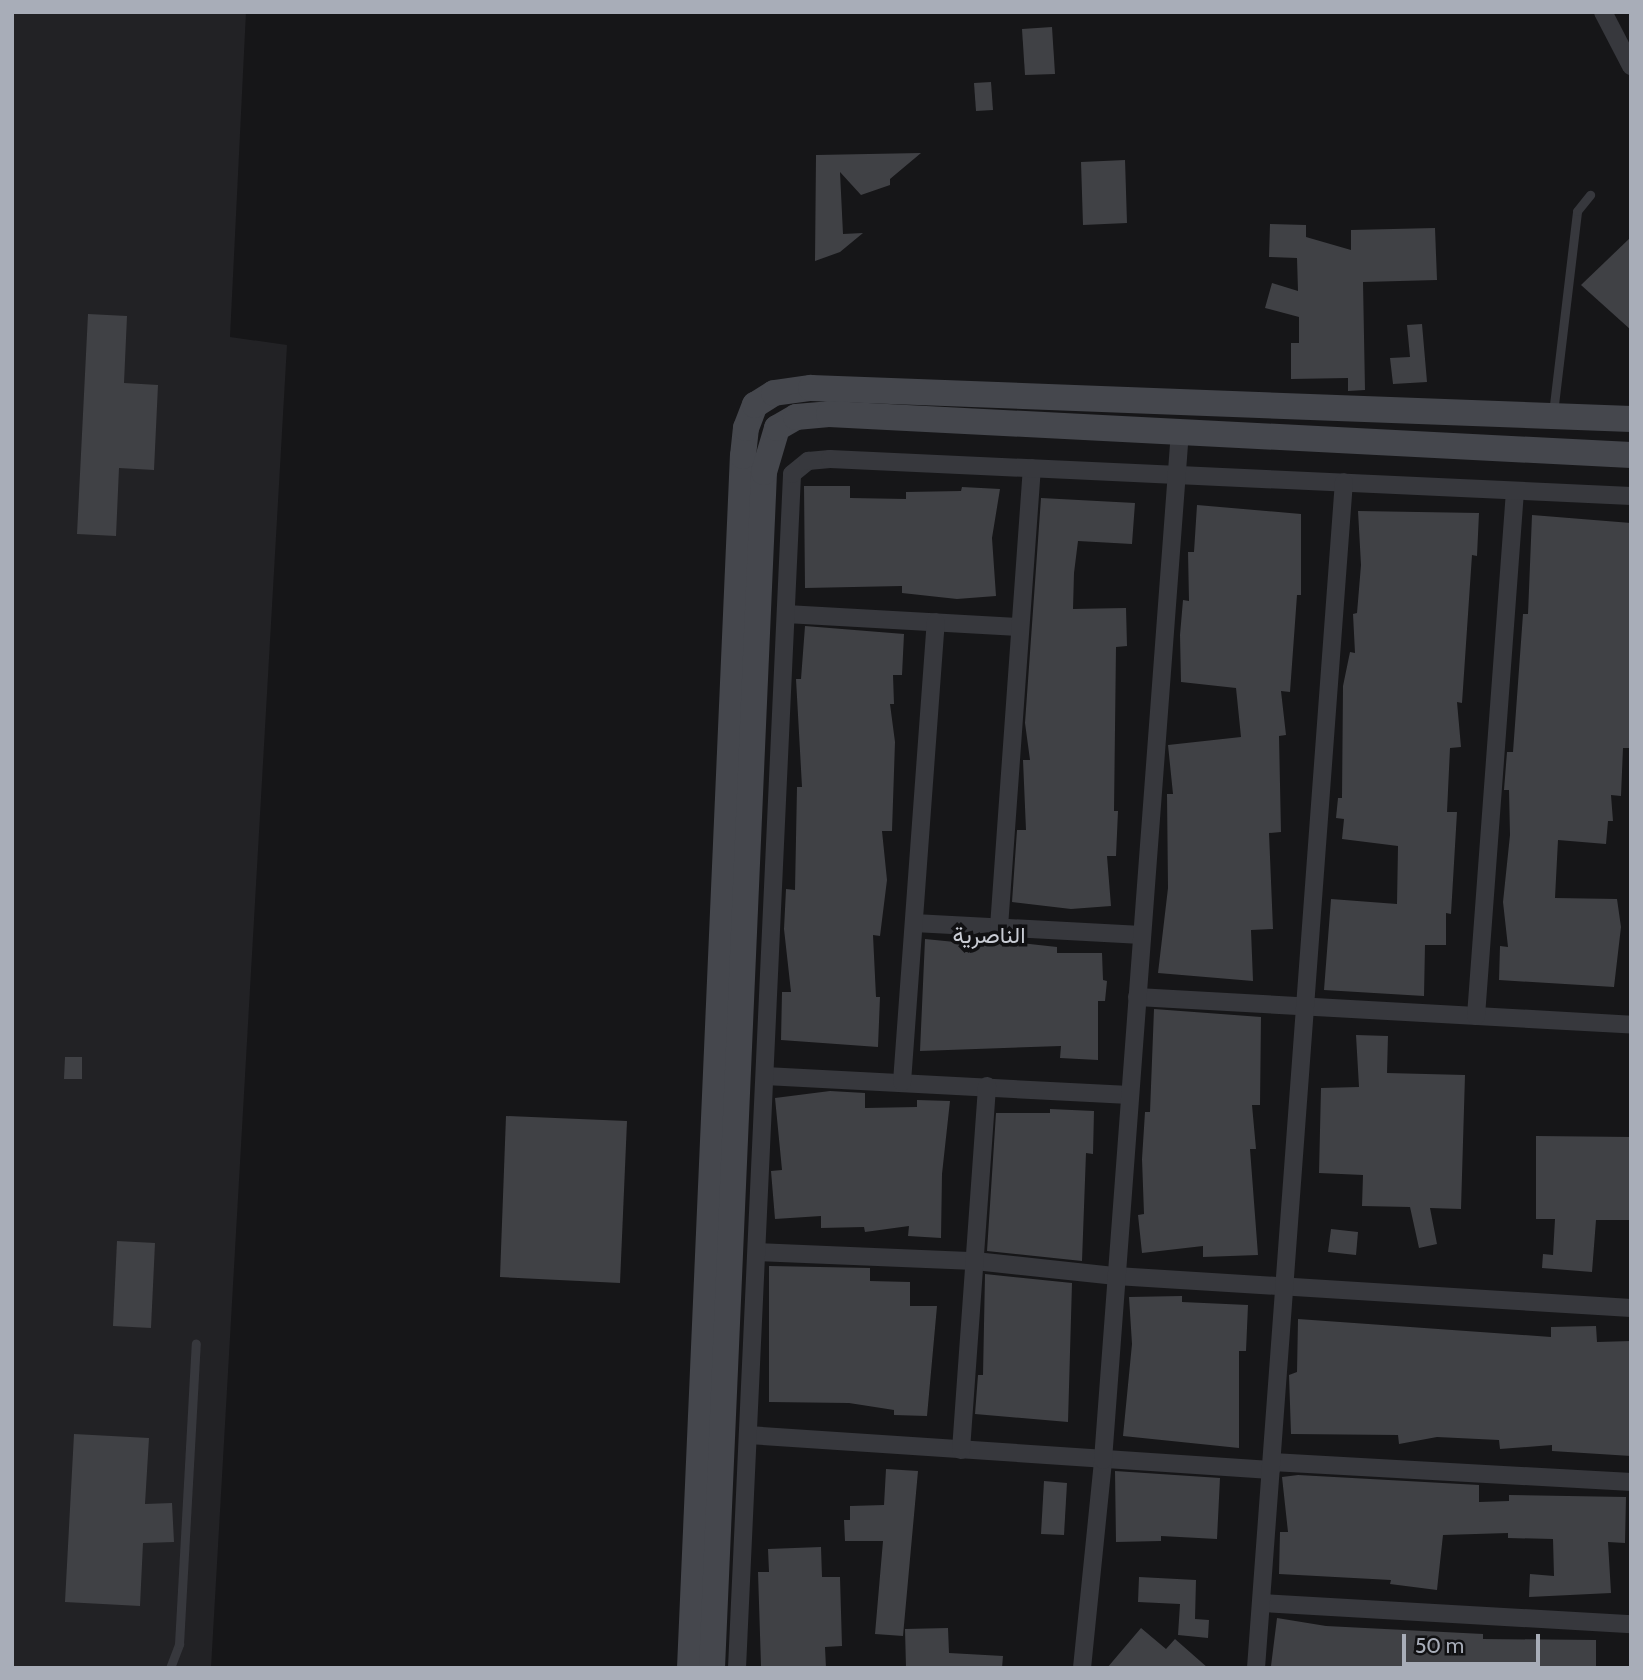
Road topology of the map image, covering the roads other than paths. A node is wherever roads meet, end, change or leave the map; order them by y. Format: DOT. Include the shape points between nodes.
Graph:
graph roads {
  1 [pos="1603,12"];
  2 [pos="1631,66"];
  3 [pos="1590,195"];
  4 [pos="1553,415"];
  5 [pos="1631,419"];
  6 [pos="1180,430"];
  7 [pos="1631,455"];
  8 [pos="1032,468"];
  9 [pos="1176,475"];
  10 [pos="1344,482"];
  11 [pos="1515,491"];
  12 [pos="1631,496"];
  13 [pos="786,614"];
  14 [pos="936,622"];
  15 [pos="1020,627"];
  16 [pos="914,923"];
  17 [pos="999,928"];
  18 [pos="1142,935"];
  19 [pos="1137,997"];
  20 [pos="1306,1007"];
  21 [pos="1476,1016"];
  22 [pos="1631,1025"];
  23 [pos="765,1076"];
  24 [pos="902,1082"];
  25 [pos="987,1086"];
  26 [pos="1130,1095"];
  27 [pos="757,1252"];
  28 [pos="975,1261"];
  29 [pos="1116,1276"];
  30 [pos="1285,1287"];
  31 [pos="1631,1308"];
  32 [pos="196,1343"];
  33 [pos="748,1435"];
  34 [pos="961,1450"];
  35 [pos="1103,1460"];
  36 [pos="1272,1466"];
  37 [pos="1631,1482"];
  38 [pos="1262,1603"];
  39 [pos="1631,1624"];
  40 [pos="170,1668"];
  41 [pos="690,1668"];
  42 [pos="712,1668"];
  43 [pos="737,1668"];
  44 [pos="1082,1668"];
  45 [pos="1256,1668"];
  1 -- 2 [label="street"];
  3 -- 4 [label="lane" via="1577,211"];
  4 -- 5 [label="street"];
  4 -- 41 [label="street" via="811,388 774,393 755,405 743,456"];
  6 -- 7 [label="street"];
  6 -- 9 [label="street"];
  6 -- 42 [label="street" via="812,413 785,422 772,438 764,486"];
  8 -- 9 [label="street"];
  8 -- 13 [label="street" via="808,461 792,474"];
  8 -- 15 [label="street"];
  9 -- 10 [label="street"];
  9 -- 18 [label="street"];
  10 -- 11 [label="street"];
  10 -- 20 [label="street"];
  11 -- 12 [label="street"];
  11 -- 21 [label="street"];
  13 -- 14 [label="street"];
  13 -- 23 [label="street"];
  14 -- 15 [label="street"];
  14 -- 16 [label="street"];
  15 -- 17 [label="street"];
  16 -- 17 [label="street"];
  16 -- 24 [label="street"];
  17 -- 18 [label="street"];
  18 -- 19 [label="street"];
  19 -- 20 [label="street"];
  19 -- 26 [label="street"];
  20 -- 21 [label="street"];
  20 -- 30 [label="street"];
  21 -- 22 [label="street"];
  23 -- 24 [label="street"];
  23 -- 27 [label="street"];
  24 -- 25 [label="street"];
  25 -- 26 [label="street"];
  25 -- 28 [label="street"];
  26 -- 29 [label="street"];
  27 -- 28 [label="street"];
  27 -- 33 [label="street"];
  28 -- 29 [label="street"];
  28 -- 34 [label="street"];
  29 -- 30 [label="street"];
  29 -- 35 [label="street"];
  30 -- 31 [label="street"];
  30 -- 36 [label="street"];
  32 -- 40 [label="lane" via="179,1644"];
  33 -- 34 [label="street"];
  33 -- 43 [label="street"];
  34 -- 35 [label="street"];
  35 -- 36 [label="street"];
  35 -- 44 [label="street"];
  36 -- 37 [label="street"];
  36 -- 38 [label="street"];
  38 -- 39 [label="street"];
  38 -- 45 [label="street"];
}
